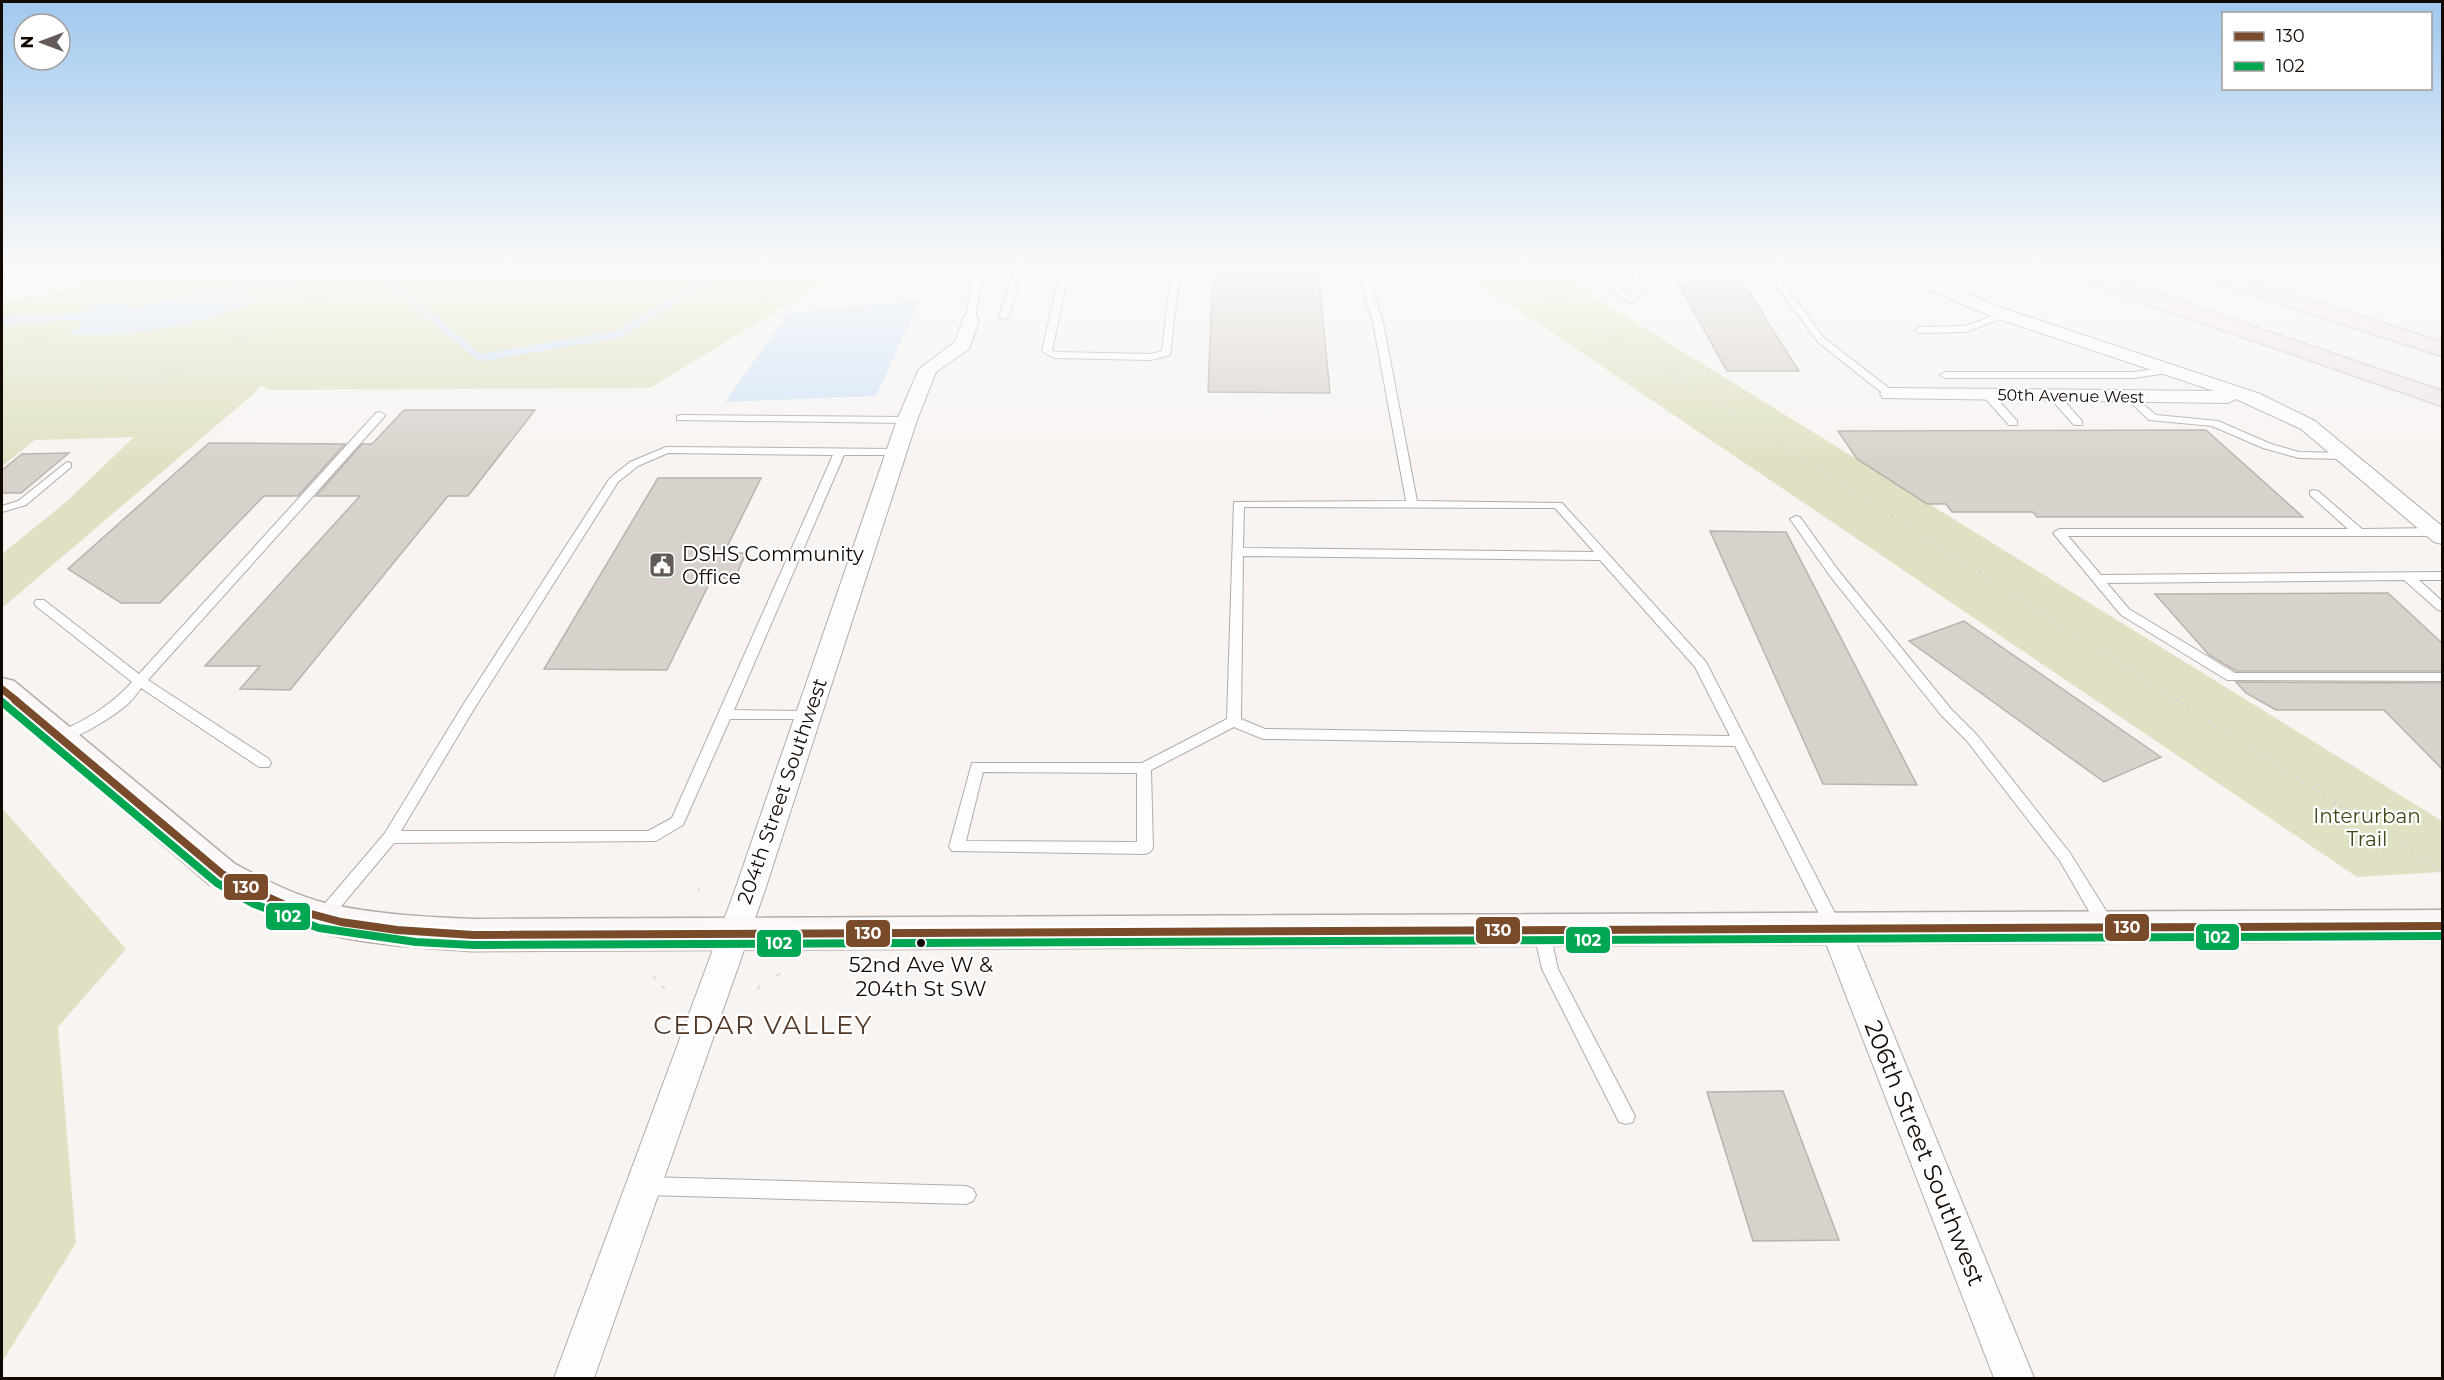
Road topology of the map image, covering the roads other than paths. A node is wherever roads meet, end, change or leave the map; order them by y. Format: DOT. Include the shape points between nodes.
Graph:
graph roads {
  1 [pos="966,333"];
  2 [pos="1051,333"];
  3 [pos="1169,333"];
  4 [pos="1380,333"];
  5 [pos="1816,333"];
  6 [pos="2061,333"];
  7 [pos="2393,333"];
  8 [pos="2250,334"];
  9 [pos="2442,349"];
  10 [pos="2169,370"];
  11 [pos="1945,375"];
  12 [pos="1890,394"];
  13 [pos="1988,395"];
  14 [pos="2053,395"];
  15 [pos="2130,396"];
  16 [pos="2253,398"];
  17 [pos="2442,399"];
  18 [pos="380,415"];
  19 [pos="681,418"];
  20 [pos="907,420"];
  21 [pos="2013,423"];
  22 [pos="2078,423"];
  23 [pos="840,451"];
  24 [pos="897,452"];
  25 [pos="2344,456"];
  26 [pos="67,465"];
  27 [pos="2314,493"];
  28 [pos="1412,504"];
  29 [pos="2,509"];
  30 [pos="1796,519"];
  31 [pos="2359,532"];
  32 [pos="2439,535"];
  33 [pos="1237,552"];
  34 [pos="1603,556"];
  35 [pos="2407,576"];
  36 [pos="2442,576"];
  37 [pos="2097,579"];
  38 [pos="40,603"];
  39 [pos="2442,607"];
  40 [pos="2442,677"];
  41 [pos="140,681"];
  42 [pos="2,689"];
  43 [pos="725,714"];
  44 [pos="808,716"];
  45 [pos="1234,721"];
  46 [pos="61,737"];
  47 [pos="1739,741"];
  48 [pos="264,763"];
  49 [pos="1144,768"];
  50 [pos="390,837"];
  51 [pos="322,918"];
  52 [pos="2442,926"];
  53 [pos="2107,927"];
  54 [pos="1541,928"];
  55 [pos="1835,928"];
  56 [pos="733,934"];
  57 [pos="1626,1116"];
  58 [pos="643,1186"];
  59 [pos="966,1195"];
  60 [pos="574,1378"];
  61 [pos="2014,1378"];
  1 -- 20 [label="street, 204th Street Southwest" via="963,345 928,369"];
  2 -- 3 [label="lane" via="1047,351 1054,355 1151,357 1167,353"];
  4 -- 28 [label="lane"];
  5 -- 12 [label="lane"];
  6 -- 10 [label="street"];
  7 -- 9 [label="highway"];
  8 -- 17 [label="highway"];
  10 -- 11 [label="lane" via="2134,375"];
  10 -- 16 [label="street"];
  12 -- 13 [label="street, 50th Avenue West"];
  13 -- 14 [label="street, 50th Avenue West"];
  13 -- 21 [label="lane"];
  14 -- 15 [label="street, 50th Avenue West"];
  14 -- 22 [label="lane"];
  15 -- 16 [label="street, 50th Avenue West"];
  15 -- 25 [label="lane" via="2153,418 2214,423 2283,452"];
  16 -- 25 [label="street" via="2308,425"];
  18 -- 41 [label="lane"];
  19 -- 20 [label="lane"];
  20 -- 24 [label="street, 204th Street Southwest"];
  23 -- 24 [label="lane"];
  23 -- 43 [label="lane"];
  23 -- 50 [label="lane" via="666,450 634,464 614,480"];
  24 -- 44 [label="street, 204th Street Southwest"];
  25 -- 32 [label="street"];
  26 -- 29 [label="lane" via="22,503"];
  27 -- 31 [label="lane"];
  28 -- 33 [label="lane" via="1238,504"];
  28 -- 34 [label="lane" via="1558,505"];
  30 -- 53 [label="lane" via="1833,573 2065,856"];
  31 -- 32 [label="lane"];
  31 -- 37 [label="lane" via="2059,533"];
  33 -- 34 [label="lane"];
  33 -- 45 [label="lane"];
  34 -- 47 [label="lane" via="1701,665"];
  35 -- 36 [label="lane"];
  35 -- 37 [label="lane"];
  35 -- 39 [label="lane"];
  37 -- 40 [label="lane" via="2125,612 2232,677"];
  38 -- 41 [label="lane"];
  41 -- 46 [label="lane" via="108,713"];
  41 -- 48 [label="lane"];
  42 -- 46 [label="street"];
  43 -- 44 [label="lane"];
  43 -- 50 [label="lane" via="678,821 651,837"];
  44 -- 56 [label="street, 204th Street Southwest"];
  45 -- 47 [label="lane" via="1263,734"];
  45 -- 49 [label="lane"];
  46 -- 51 [label="street" via="222,874 258,894"];
  47 -- 55 [label="lane"];
  49 -- 49 [label="lane" via="976,767 957,847 1145,848"];
  50 -- 51 [label="lane"];
  51 -- 56 [label="street" via="418,932"];
  52 -- 53 [label="street"];
  53 -- 55 [label="street"];
  54 -- 55 [label="street"];
  54 -- 56 [label="street"];
  54 -- 57 [label="lane" via="1550,969"];
  55 -- 61 [label="street, 206th Street Southwest"];
  56 -- 58 [label="street, 204th Street Southwest"];
  58 -- 59 [label="lane"];
  58 -- 60 [label="street, 204th Street Southwest"];
}
